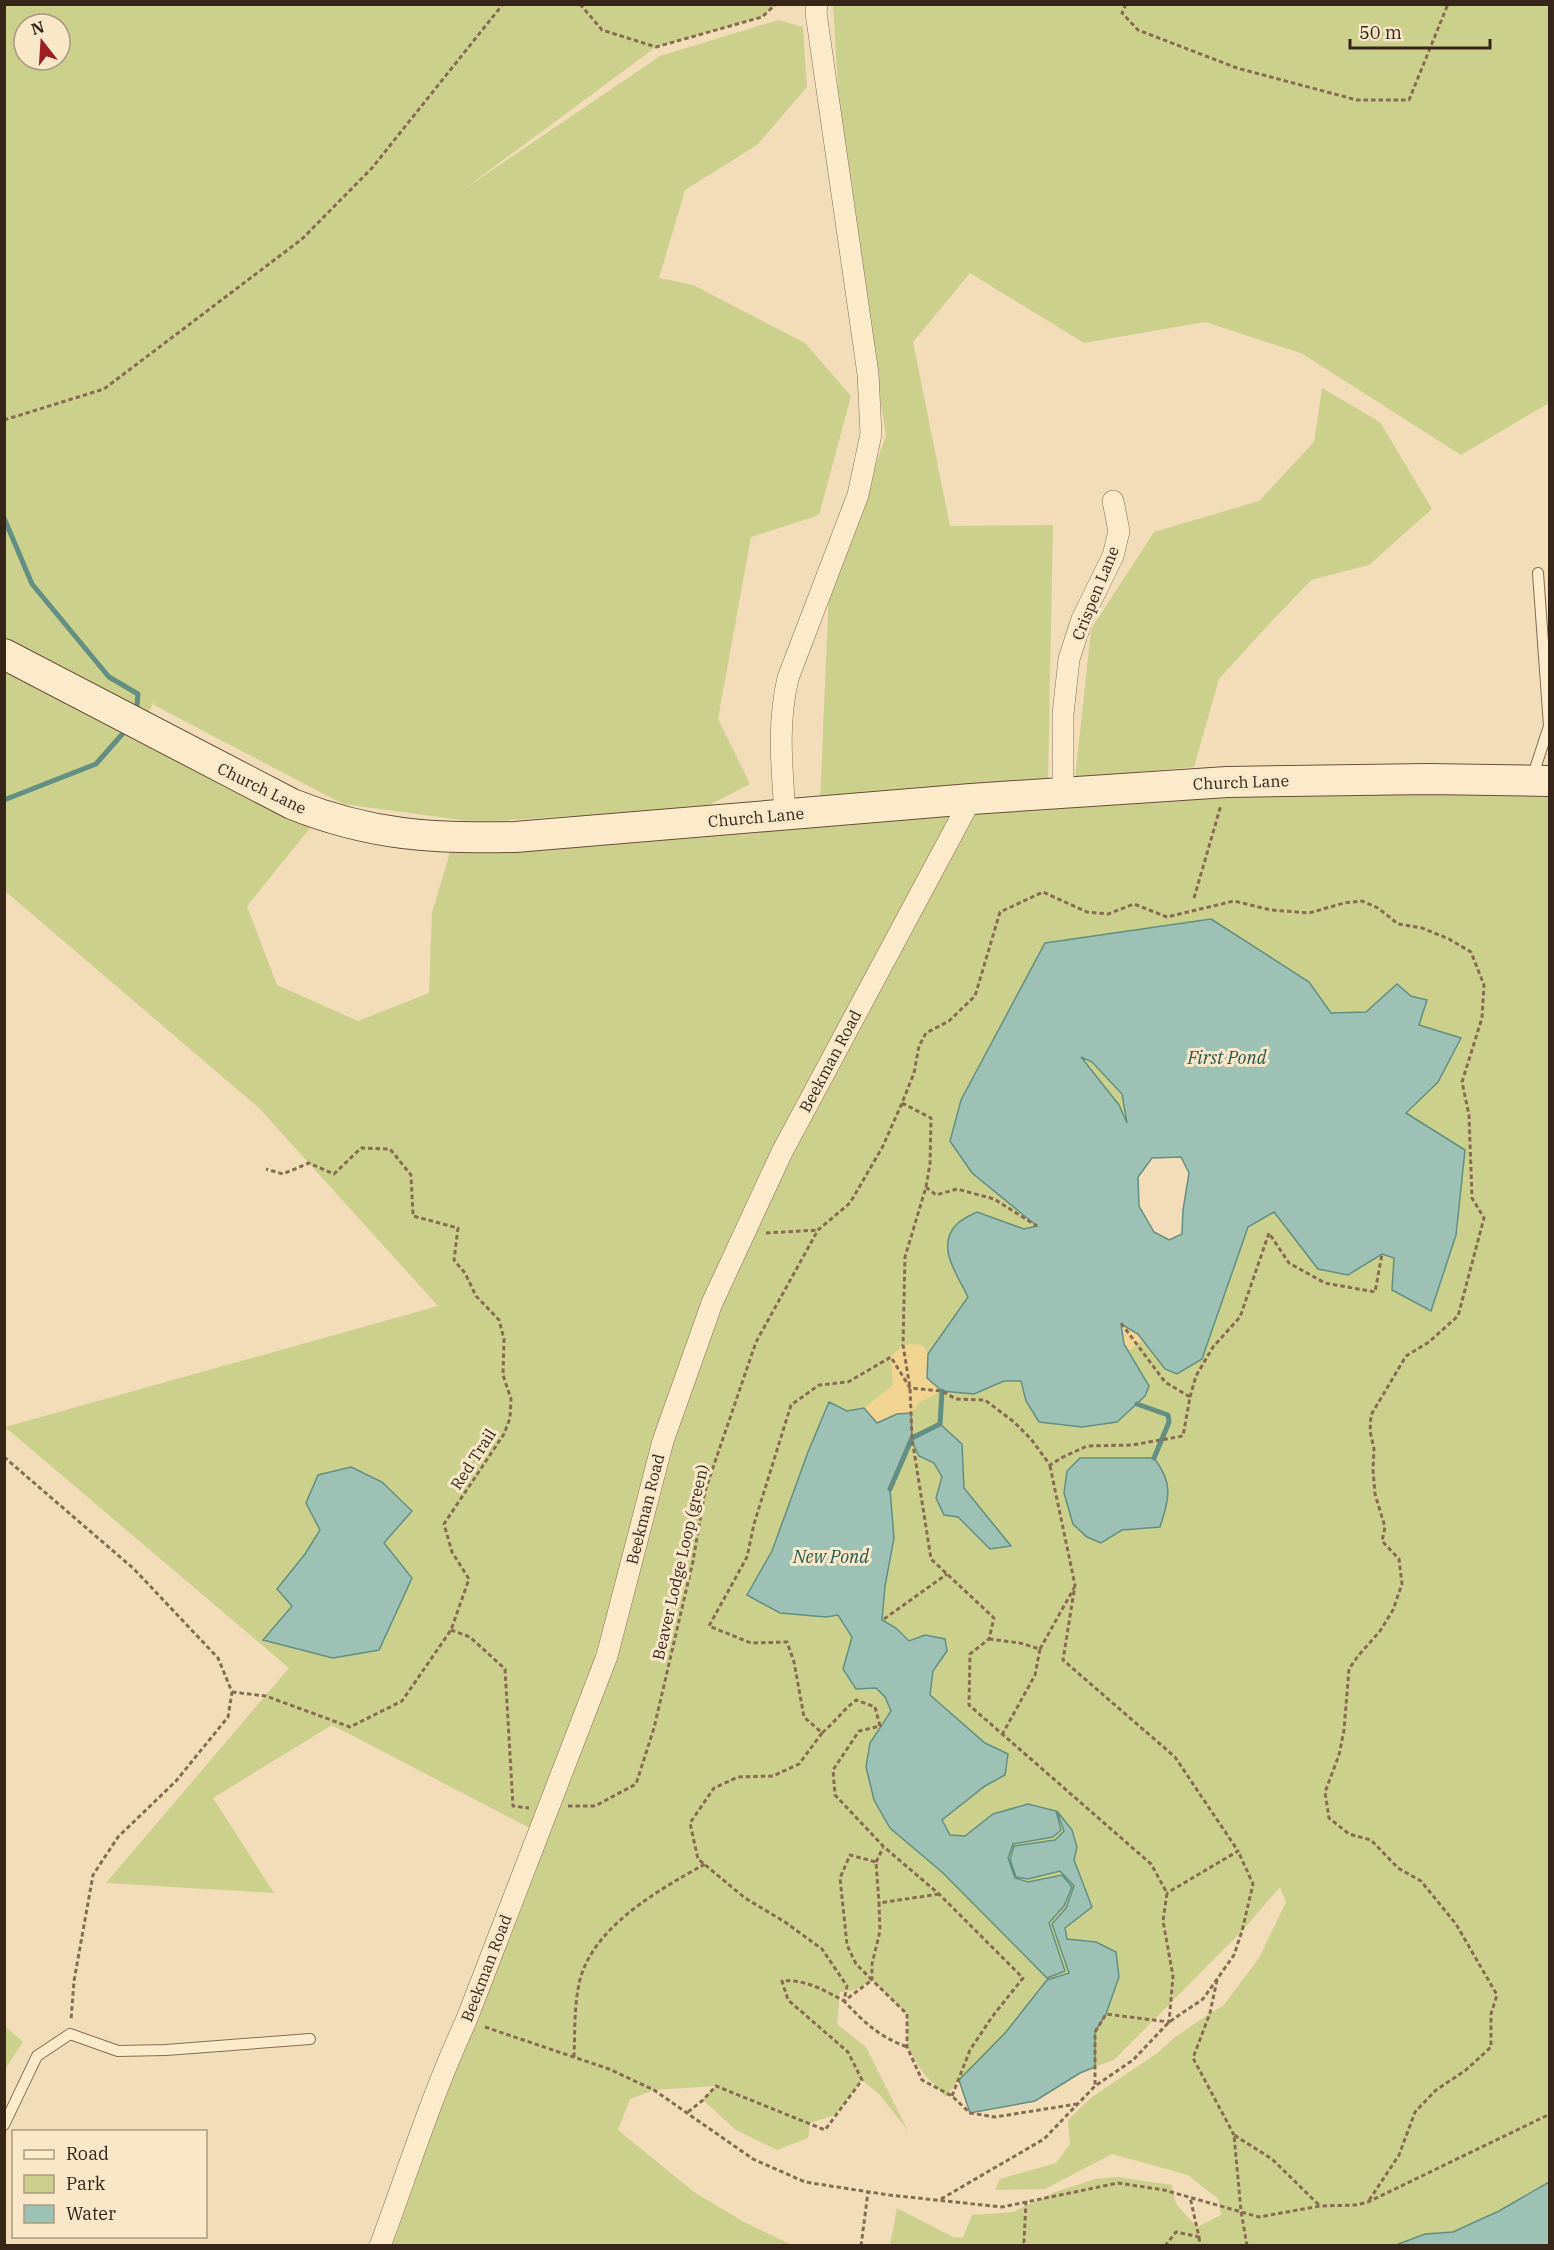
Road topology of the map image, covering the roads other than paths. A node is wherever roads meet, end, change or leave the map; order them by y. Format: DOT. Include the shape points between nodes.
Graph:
graph roads {
  1 [pos="817,4"];
  2 [pos="1113,501"];
  3 [pos="1538,573"];
  4 [pos="4,654"];
  5 [pos="1540,781"];
  6 [pos="1063,792"];
  7 [pos="971,799"];
  8 [pos="785,814"];
  9 [pos="310,2039"];
  10 [pos="4,2125"];
  11 [pos="380,2246"];
  1 -- 8 [label="street" via="868,374 871,434 858,495 784,695 780,739"];
  2 -- 6 [label="street, Crispen Lane" via="1119,531 1113,556 1082,619 1070,660 1063,714"];
  3 -- 5 [label="lane" via="1549,726"];
  4 -- 8 [label="street, Church Lane" via="292,804 326,818 376,830 454,839 515,837"];
  5 -- 6 [label="street, Church Lane" via="1227,782"];
  6 -- 7 [label="street, Church Lane"];
  7 -- 8 [label="street, Church Lane"];
  7 -- 11 [label="street, Beekman Road" via="782,1152 712,1303 663,1441 608,1656 466,2021 442,2073"];
  9 -- 10 [label="lane" via="118,2051 70,2034 37,2056"];
}
